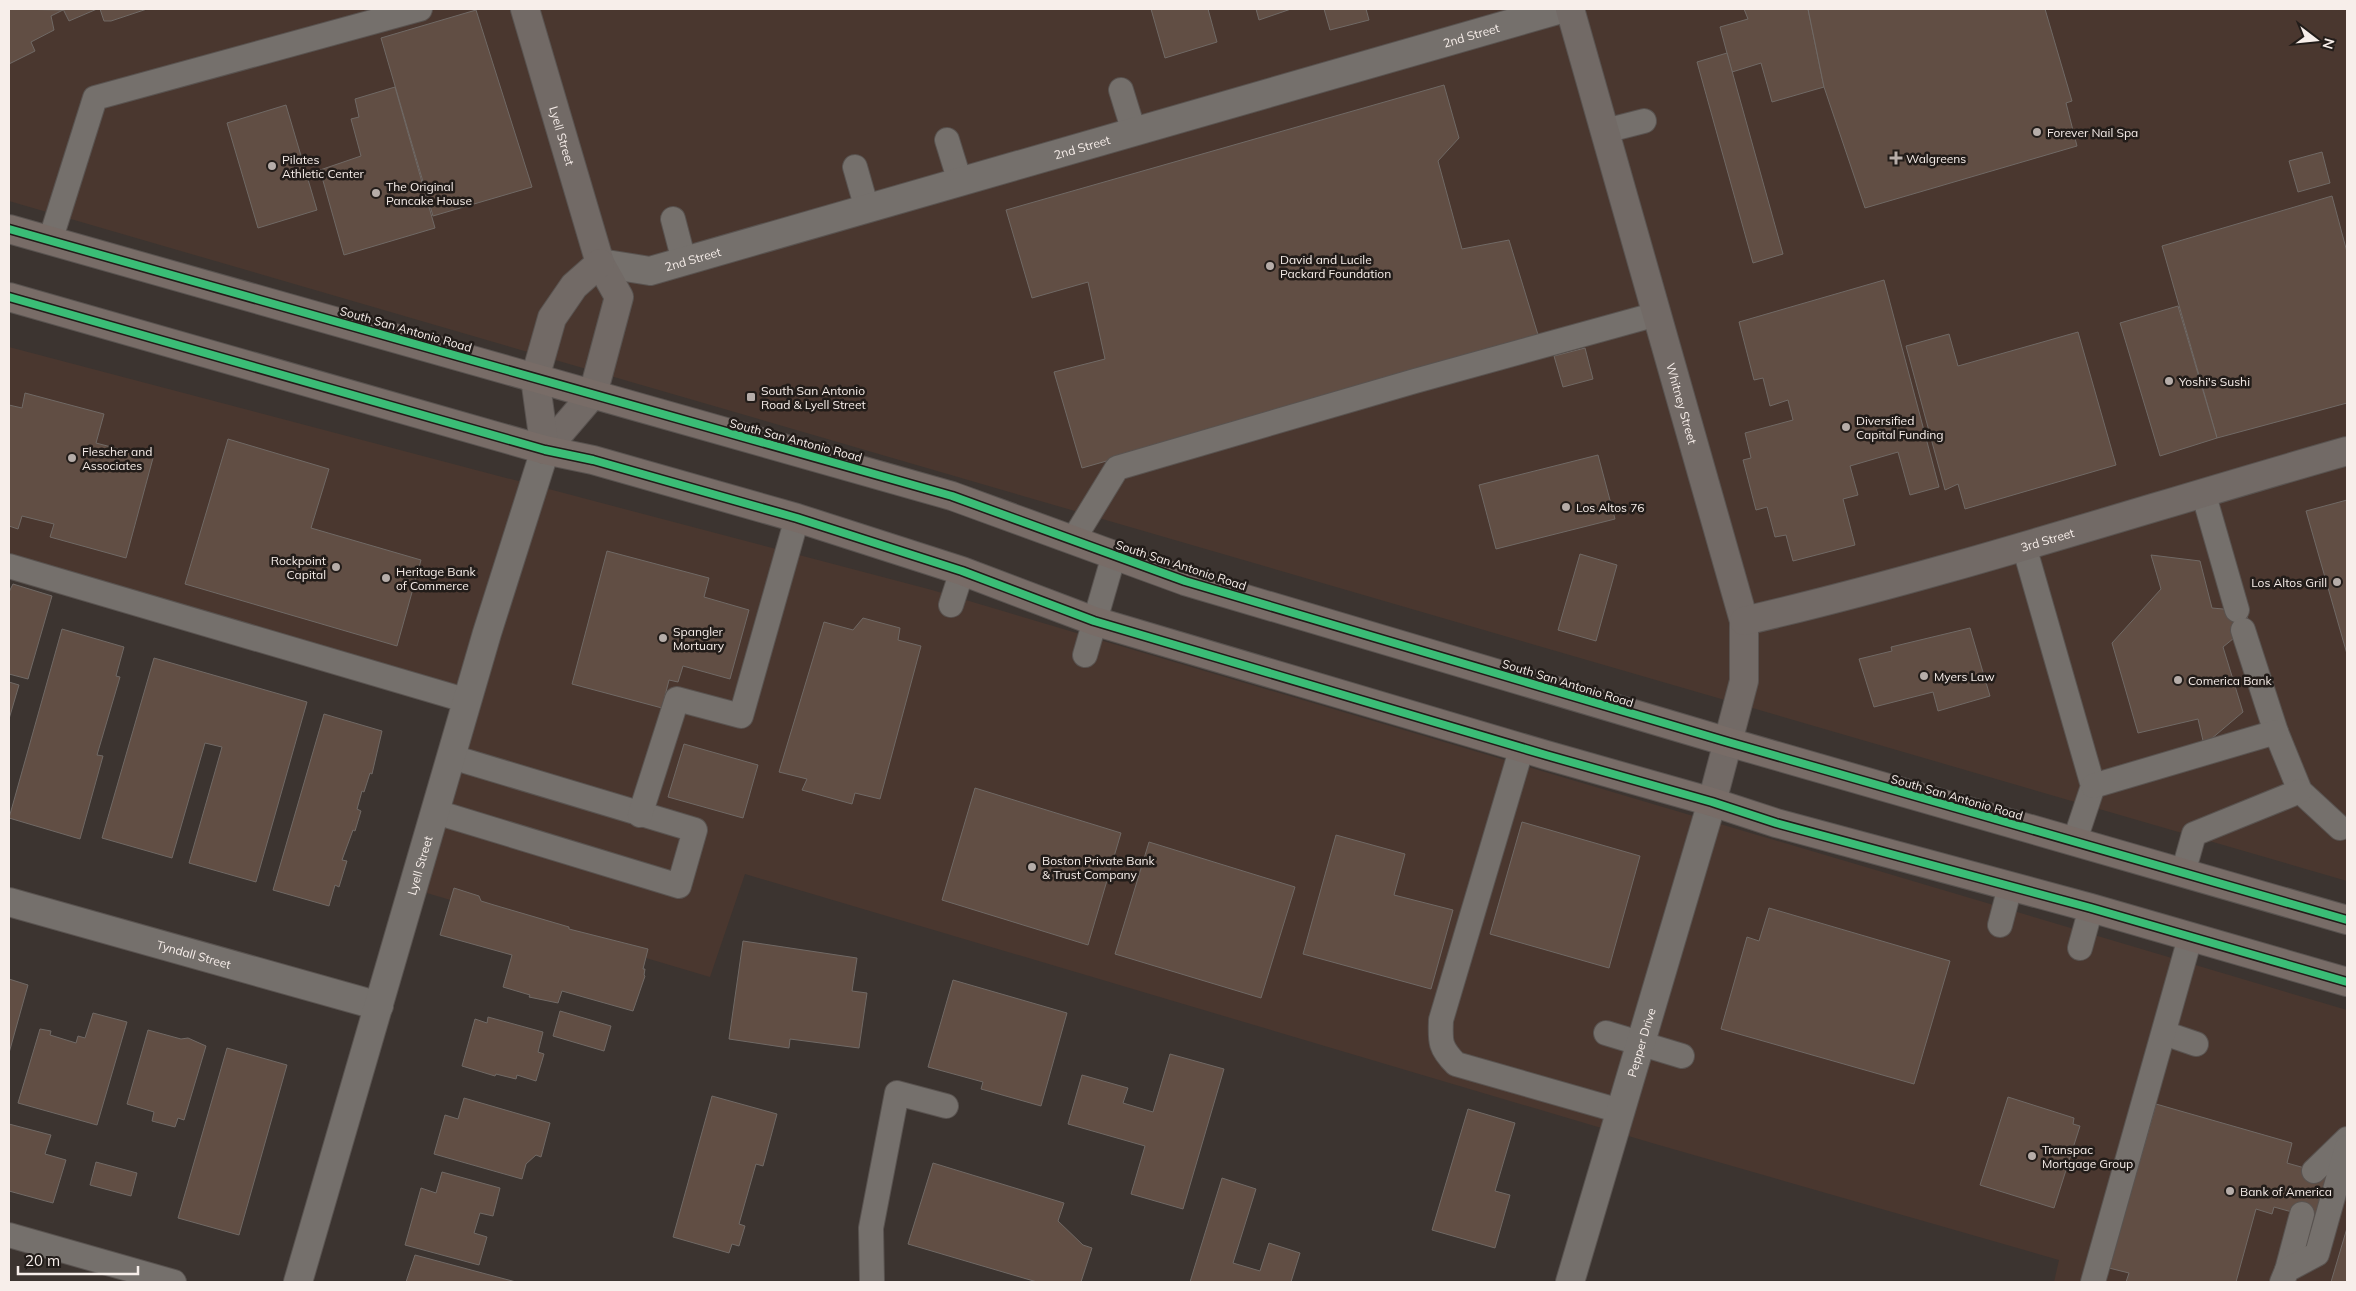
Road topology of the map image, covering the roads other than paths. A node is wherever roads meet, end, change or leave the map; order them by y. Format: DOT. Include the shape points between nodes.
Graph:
graph roads {
  1 [pos="420,9"];
  2 [pos="525,9"];
  3 [pos="1561,9"];
  4 [pos="1570,9"];
  5 [pos="1122,90"];
  6 [pos="1644,121"];
  7 [pos="1605,131"];
  8 [pos="1134,132"];
  9 [pos="947,140"];
  10 [pos="855,167"];
  11 [pos="960,182"];
  12 [pos="867,209"];
  13 [pos="673,219"];
  14 [pos="9,229"];
  15 [pos="50,241"];
  16 [pos="684,261"];
  17 [pos="600,263"];
  18 [pos="9,297"];
  19 [pos="1657,314"];
  20 [pos="535,378"];
  21 [pos="593,394"];
  22 [pos="545,450"];
  23 [pos="2347,451"];
  24 [pos="2203,492"];
  25 [pos="797,518"];
  26 [pos="1073,540"];
  27 [pos="2024,546"];
  28 [pos="1114,555"];
  29 [pos="9,566"];
  30 [pos="962,571"];
  31 [pos="951,605"];
  32 [pos="1094,621"];
  33 [pos="1744,621"];
  34 [pos="1085,655"];
  35 [pos="468,701"];
  36 [pos="2276,732"];
  37 [pos="1728,742"];
  38 [pos="1522,747"];
  39 [pos="452,756"];
  40 [pos="2093,786"];
  41 [pos="2300,791"];
  42 [pos="1712,802"];
  43 [pos="436,812"];
  44 [pos="640,815"];
  45 [pos="2340,828"];
  46 [pos="2074,843"];
  47 [pos="2183,873"];
  48 [pos="2010,887"];
  49 [pos="9,902"];
  50 [pos="2091,908"];
  51 [pos="2347,920"];
  52 [pos="2000,925"];
  53 [pos="2190,938"];
  54 [pos="2080,948"];
  55 [pos="2347,982"];
  56 [pos="379,1006"];
  57 [pos="1606,1033"];
  58 [pos="2164,1034"];
  59 [pos="1640,1043"];
  60 [pos="2196,1044"];
  61 [pos="1682,1056"];
  62 [pos="946,1106"];
  63 [pos="1620,1111"];
  64 [pos="2347,1139"];
  65 [pos="2347,1147"];
  66 [pos="2314,1170"];
  67 [pos="2302,1214"];
  68 [pos="9,1235"];
  69 [pos="2285,1276"];
  70 [pos="174,1282"];
  71 [pos="298,1282"];
  72 [pos="872,1282"];
  73 [pos="1570,1282"];
  74 [pos="2093,1282"];
  1 -- 15 [label="lane" via="95,98"];
  2 -- 17 [label="street, Lyell Street"];
  3 -- 8 [label="street, 2nd Street"];
  4 -- 7 [label="street, Whitney Street"];
  5 -- 8 [label="lane"];
  6 -- 7 [label="lane"];
  7 -- 19 [label="street, Whitney Street"];
  8 -- 11 [label="street, 2nd Street"];
  9 -- 11 [label="lane"];
  10 -- 12 [label="lane"];
  11 -- 12 [label="street, 2nd Street"];
  12 -- 16 [label="street, 2nd Street"];
  13 -- 16 [label="lane"];
  14 -- 15 [label="main road, South San Antonio Road"];
  15 -- 20 [label="main road, South San Antonio Road"];
  16 -- 17 [label="street, 2nd Street" via="650,271"];
  17 -- 20 [label="street, Lyell Street" via="574,286 552,318"];
  17 -- 21 [label="street, Lyell Street" via="619,296"];
  18 -- 22 [label="main road"];
  19 -- 26 [label="lane" via="1117,468"];
  19 -- 33 [label="street, Whitney Street"];
  20 -- 21 [label="main road, South San Antonio Road"];
  20 -- 22 [label="street, Lyell Street"];
  21 -- 22 [label="street, Lyell Street"];
  21 -- 26 [label="main road, South San Antonio Road" via="952,496"];
  22 -- 25 [label="main road" via="593,460"];
  22 -- 35 [label="street, Lyell Street"];
  23 -- 24 [label="street, 3rd Street"];
  24 -- 27 [label="street, 3rd Street"];
  24 -- 36 [label="lane"];
  25 -- 30 [label="main road"];
  25 -- 44 [label="lane" via="741,716 677,699"];
  26 -- 28 [label="main road, South San Antonio Road"];
  27 -- 33 [label="street, 3rd Street" via="1796,610"];
  27 -- 40 [label="lane"];
  28 -- 32 [label="lane"];
  28 -- 37 [label="main road, South San Antonio Road" via="1185,581"];
  29 -- 35 [label="lane"];
  30 -- 31 [label="lane"];
  30 -- 32 [label="main road"];
  32 -- 34 [label="lane"];
  32 -- 38 [label="main road"];
  33 -- 37 [label="street, Whitney Street" via="1744,681"];
  35 -- 39 [label="street, Lyell Street"];
  36 -- 40 [label="lane"];
  36 -- 41 [label="lane"];
  37 -- 42 [label="street, Whitney Street"];
  37 -- 46 [label="main road, South San Antonio Road"];
  38 -- 42 [label="main road"];
  38 -- 63 [label="lane" via="1441,1020 1443,1051 1456,1064"];
  39 -- 43 [label="street, Lyell Street"];
  39 -- 44 [label="lane"];
  40 -- 46 [label="lane"];
  41 -- 45 [label="lane"];
  41 -- 47 [label="lane" via="2194,834"];
  42 -- 48 [label="main road" via="1776,823"];
  42 -- 59 [label="street, Pepper Drive"];
  43 -- 44 [label="lane" via="679,886 696,830"];
  43 -- 56 [label="street, Lyell Street"];
  46 -- 47 [label="main road, South San Antonio Road"];
  47 -- 51 [label="main road, South San Antonio Road"];
  48 -- 50 [label="main road"];
  48 -- 52 [label="lane"];
  49 -- 56 [label="street, Tyndall Street"];
  50 -- 53 [label="main road"];
  50 -- 54 [label="lane"];
  53 -- 55 [label="main road"];
  53 -- 58 [label="lane"];
  56 -- 71 [label="street, Lyell Street"];
  57 -- 59 [label="lane"];
  58 -- 60 [label="lane"];
  58 -- 74 [label="lane"];
  59 -- 61 [label="lane"];
  59 -- 63 [label="street, Pepper Drive"];
  62 -- 72 [label="lane" via="897,1094 871,1228"];
  63 -- 73 [label="street, Pepper Drive"];
  64 -- 66 [label="lane"];
  65 -- 69 [label="lane" via="2317,1254"];
  67 -- 69 [label="lane"];
  68 -- 70 [label="lane"];
}
